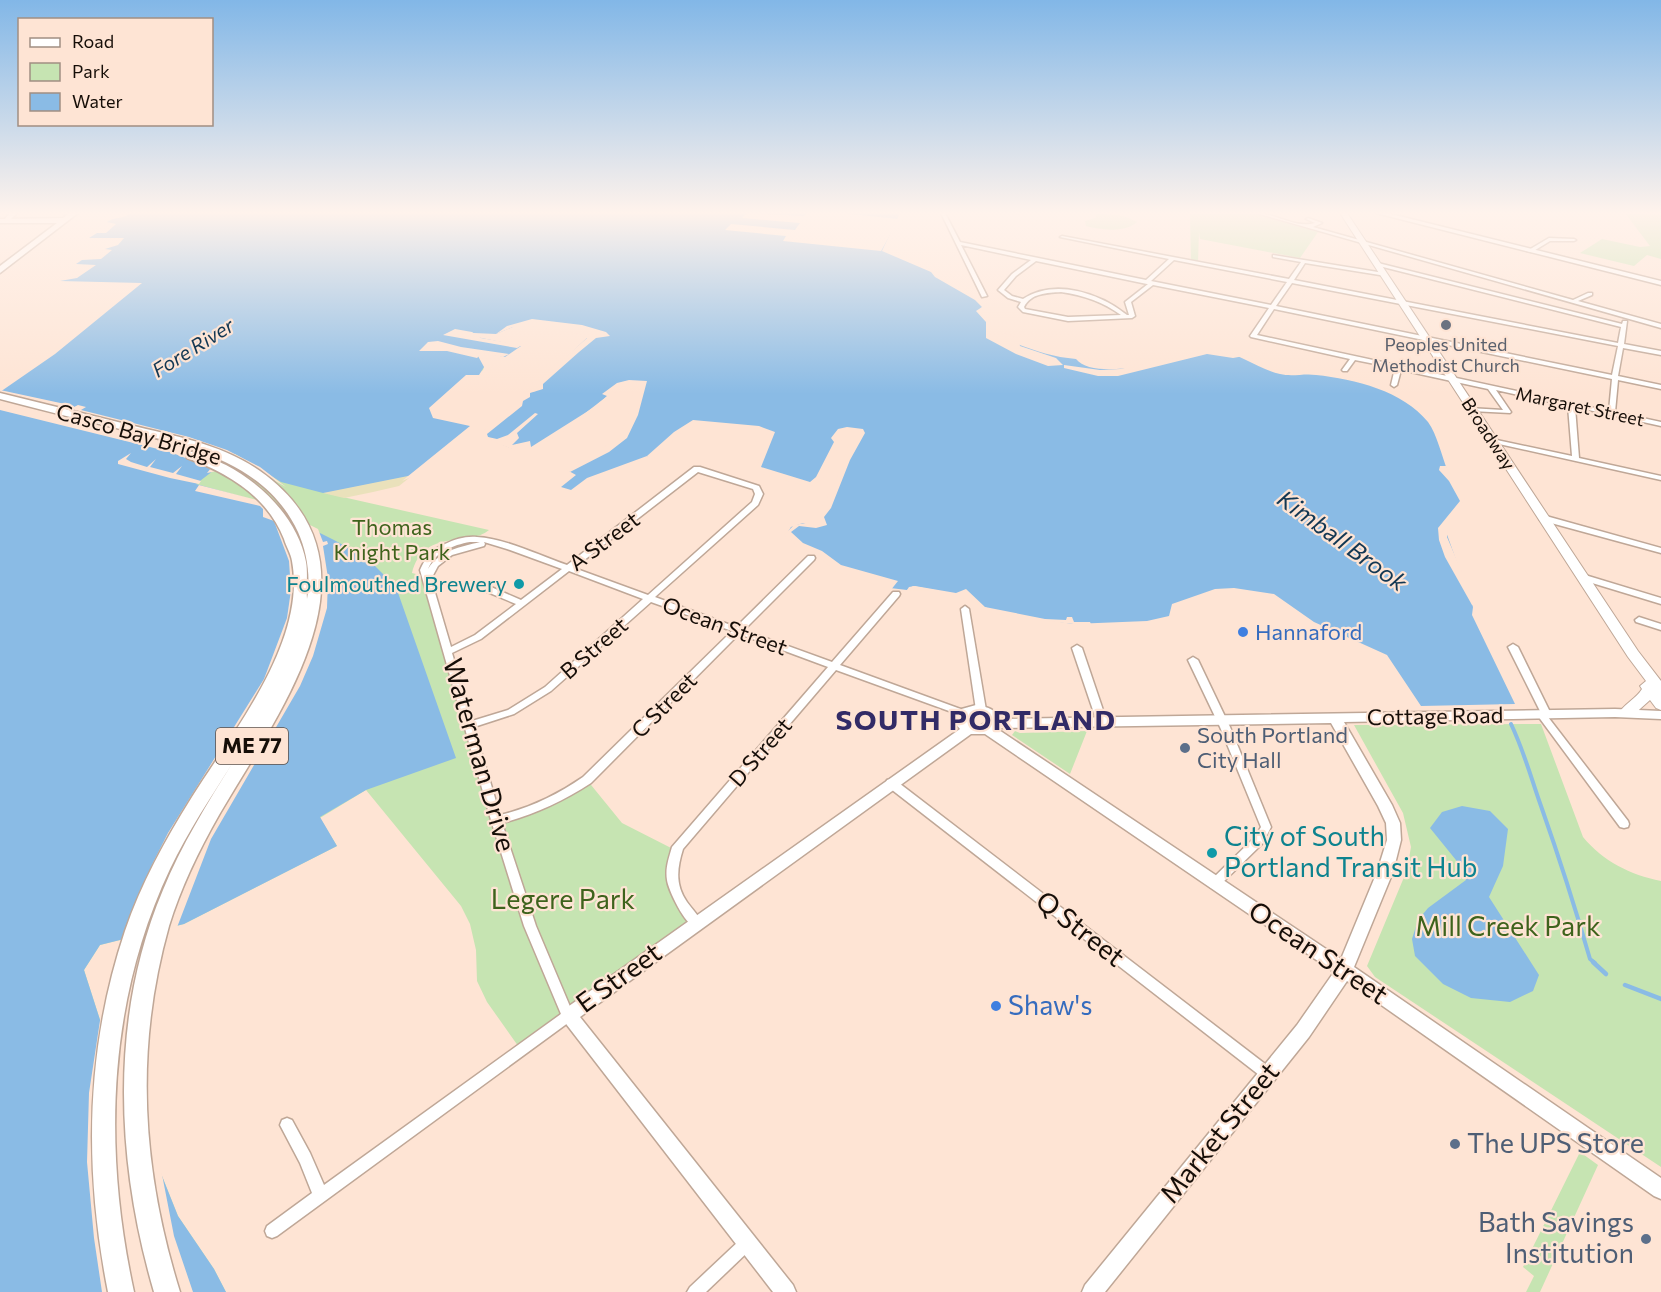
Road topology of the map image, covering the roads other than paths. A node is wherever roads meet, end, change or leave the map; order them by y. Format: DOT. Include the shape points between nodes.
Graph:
graph roads {
  1 [pos="973,273"];
  2 [pos="1016,273"];
  3 [pos="1103,273"];
  4 [pos="1159,273"];
  5 [pos="1247,273"];
  6 [pos="1294,273"];
  7 [pos="1374,273"];
  8 [pos="1411,273"];
  9 [pos="1474,273"];
  10 [pos="1618,273"];
  11 [pos="1384,275"];
  12 [pos="1288,281"];
  13 [pos="1150,283"];
  14 [pos="1661,284"];
  15 [pos="1590,294"];
  16 [pos="984,296"];
  17 [pos="1024,301"];
  18 [pos="1574,301"];
  19 [pos="1402,303"];
  20 [pos="1270,307"];
  21 [pos="1628,316"];
  22 [pos="1126,317"];
  23 [pos="1660,325"];
  24 [pos="1624,326"];
  25 [pos="1427,339"];
  26 [pos="1620,345"];
  27 [pos="1661,353"];
  28 [pos="1353,358"];
  29 [pos="1398,367"];
  30 [pos="1345,370"];
  31 [pos="1615,377"];
  32 [pos="1452,380"];
  33 [pos="1394,385"];
  34 [pos="1661,387"];
  35 [pos="1491,388"];
  36 [pos="0,396"];
  37 [pos="0,404"];
  38 [pos="1571,405"];
  39 [pos="1472,409"];
  40 [pos="1612,414"];
  41 [pos="1661,424"];
  42 [pos="1492,441"];
  43 [pos="1576,459"];
  44 [pos="1661,478"];
  45 [pos="758,499"];
  46 [pos="1543,518"];
  47 [pos="1661,551"];
  48 [pos="811,558"];
  49 [pos="569,567"];
  50 [pos="428,577"];
  51 [pos="1582,577"];
  52 [pos="488,590"];
  53 [pos="896,594"];
  54 [pos="651,599"];
  55 [pos="1661,601"];
  56 [pos="521,603"];
  57 [pos="965,609"];
  58 [pos="1639,620"];
  59 [pos="1661,627"];
  60 [pos="739,630"];
  61 [pos="1512,647"];
  62 [pos="1077,648"];
  63 [pos="449,651"];
  64 [pos="1193,660"];
  65 [pos="834,667"];
  66 [pos="1655,689"];
  67 [pos="1661,705"];
  68 [pos="981,710"];
  69 [pos="963,713"];
  70 [pos="1626,713"];
  71 [pos="1544,714"];
  72 [pos="1661,715"];
  73 [pos="1334,717"];
  74 [pos="1221,719"];
  75 [pos="1102,722"];
  76 [pos="469,726"];
  77 [pos="990,727"];
  78 [pos="969,729"];
  79 [pos="891,783"];
  80 [pos="496,820"];
  81 [pos="1624,824"];
  82 [pos="1214,884"];
  83 [pos="696,922"];
  84 [pos="1345,970"];
  85 [pos="568,1016"];
  86 [pos="1268,1074"];
  87 [pos="287,1125"];
  88 [pos="1657,1183"];
  89 [pos="321,1196"];
  90 [pos="273,1231"];
  91 [pos="746,1244"];
  92 [pos="121,1292"];
  93 [pos="167,1292"];
  94 [pos="695,1292"];
  95 [pos="786,1292"];
  96 [pos="1092,1292"];
  1 -- 16 [label="street"];
  2 -- 17 [label="street" via="1001,290"];
  3 -- 13 [label="street"];
  4 -- 13 [label="street"];
  5 -- 12 [label="street"];
  6 -- 12 [label="street"];
  7 -- 11 [label="street"];
  8 -- 24 [label="street"];
  9 -- 18 [label="street"];
  10 -- 14 [label="street"];
  11 -- 19 [label="main road, Broadway"];
  12 -- 19 [label="street"];
  12 -- 20 [label="street"];
  13 -- 20 [label="street"];
  13 -- 22 [label="street" via="1128,302 1132,316"];
  15 -- 18 [label="street"];
  17 -- 22 [label="street" via="1037,292 1065,292 1110,303"];
  17 -- 22 [label="street" via="1023,310 1057,318"];
  18 -- 21 [label="street"];
  19 -- 25 [label="main road, Broadway"];
  19 -- 26 [label="street"];
  20 -- 25 [label="street"];
  20 -- 28 [label="street, Margaret Street" via="1253,336"];
  21 -- 23 [label="street"];
  21 -- 24 [label="street"];
  24 -- 26 [label="street"];
  25 -- 31 [label="street"];
  25 -- 32 [label="main road, Broadway"];
  26 -- 27 [label="street"];
  26 -- 31 [label="street"];
  28 -- 29 [label="street, Margaret Street"];
  28 -- 30 [label="street"];
  29 -- 32 [label="street, Margaret Street"];
  29 -- 33 [label="street"];
  31 -- 34 [label="street"];
  31 -- 40 [label="street"];
  32 -- 35 [label="street, Margaret Street"];
  32 -- 39 [label="main road, Broadway"];
  35 -- 38 [label="street, Margaret Street"];
  35 -- 39 [label="street" via="1508,412"];
  36 -- 93 [label="main road, Casco Bay Bridge / ME 77" via="172,439 239,464 258,475 289,505 310,541 315,562 313,610 297,664 187,858 160,926 144,989 133,1074 134,1135 152,1249"];
  37 -- 92 [label="main road, Casco Bay Bridge / ME 77" via="171,448 231,472 259,491 277,511 288,529 298,560 298,607 279,668 180,831 136,930 120,981 102,1125 107,1222"];
  38 -- 40 [label="street, Margaret Street"];
  38 -- 43 [label="street"];
  39 -- 42 [label="main road, Broadway"];
  40 -- 41 [label="street, Margaret Street"];
  42 -- 43 [label="street"];
  42 -- 46 [label="main road, Broadway"];
  43 -- 44 [label="street"];
  45 -- 49 [label="street, A Street" via="756,488 750,485 697,469"];
  45 -- 54 [label="street, B Street"];
  46 -- 47 [label="street"];
  46 -- 51 [label="main road, Broadway"];
  48 -- 60 [label="street, C Street"];
  49 -- 50 [label="street, Ocean Street" via="486,542 449,553"];
  49 -- 54 [label="street, Ocean Street"];
  49 -- 56 [label="street, A Street"];
  50 -- 63 [label="street, Waterman Drive"];
  51 -- 55 [label="street"];
  51 -- 66 [label="main road, Broadway"];
  52 -- 56 [label="street"];
  53 -- 65 [label="street, D Street"];
  54 -- 60 [label="street, Ocean Street"];
  54 -- 76 [label="street, B Street" via="534,699 511,712"];
  56 -- 63 [label="street, A Street" via="472,641"];
  57 -- 68 [label="street"];
  58 -- 59 [label="street"];
  60 -- 65 [label="street, Ocean Street"];
  60 -- 80 [label="street, C Street" via="587,780 553,801"];
  61 -- 71 [label="street"];
  62 -- 75 [label="street"];
  63 -- 76 [label="street, Waterman Drive"];
  64 -- 74 [label="street"];
  65 -- 69 [label="street, Ocean Street"];
  65 -- 83 [label="street, D Street" via="678,847 671,867 673,889"];
  66 -- 67 [label="main road, Broadway"];
  66 -- 70 [label="main road"];
  68 -- 69 [label="street"];
  68 -- 77 [label="street, Ocean Street" via="989,714"];
  69 -- 78 [label="street" via="962,723"];
  70 -- 71 [label="street, Cottage Road"];
  70 -- 72 [label="street, Cottage Road"];
  71 -- 73 [label="street, Cottage Road"];
  71 -- 81 [label="street"];
  73 -- 74 [label="street, Cottage Road"];
  73 -- 84 [label="street, Market Street" via="1385,805 1393,823 1394,840"];
  74 -- 75 [label="street, Cottage Road"];
  74 -- 82 [label="street" via="1266,827 1259,840"];
  75 -- 77 [label="street, Cottage Road"];
  76 -- 80 [label="street, Waterman Drive"];
  77 -- 78 [label="street, Cottage Road"];
  77 -- 82 [label="street, Ocean Street"];
  78 -- 79 [label="street, E Street"];
  79 -- 83 [label="street, E Street"];
  79 -- 86 [label="street, Q Street"];
  80 -- 85 [label="street, Waterman Drive" via="530,926"];
  82 -- 84 [label="street, Ocean Street"];
  83 -- 85 [label="street, E Street"];
  84 -- 86 [label="street, Market Street"];
  84 -- 88 [label="street, Ocean Street"];
  85 -- 89 [label="street, E Street"];
  85 -- 91 [label="street, Waterman Drive"];
  86 -- 96 [label="street, Market Street"];
  87 -- 89 [label="street"];
  89 -- 90 [label="street, E Street"];
  91 -- 94 [label="street"];
  91 -- 95 [label="street, Waterman Drive"];
}
